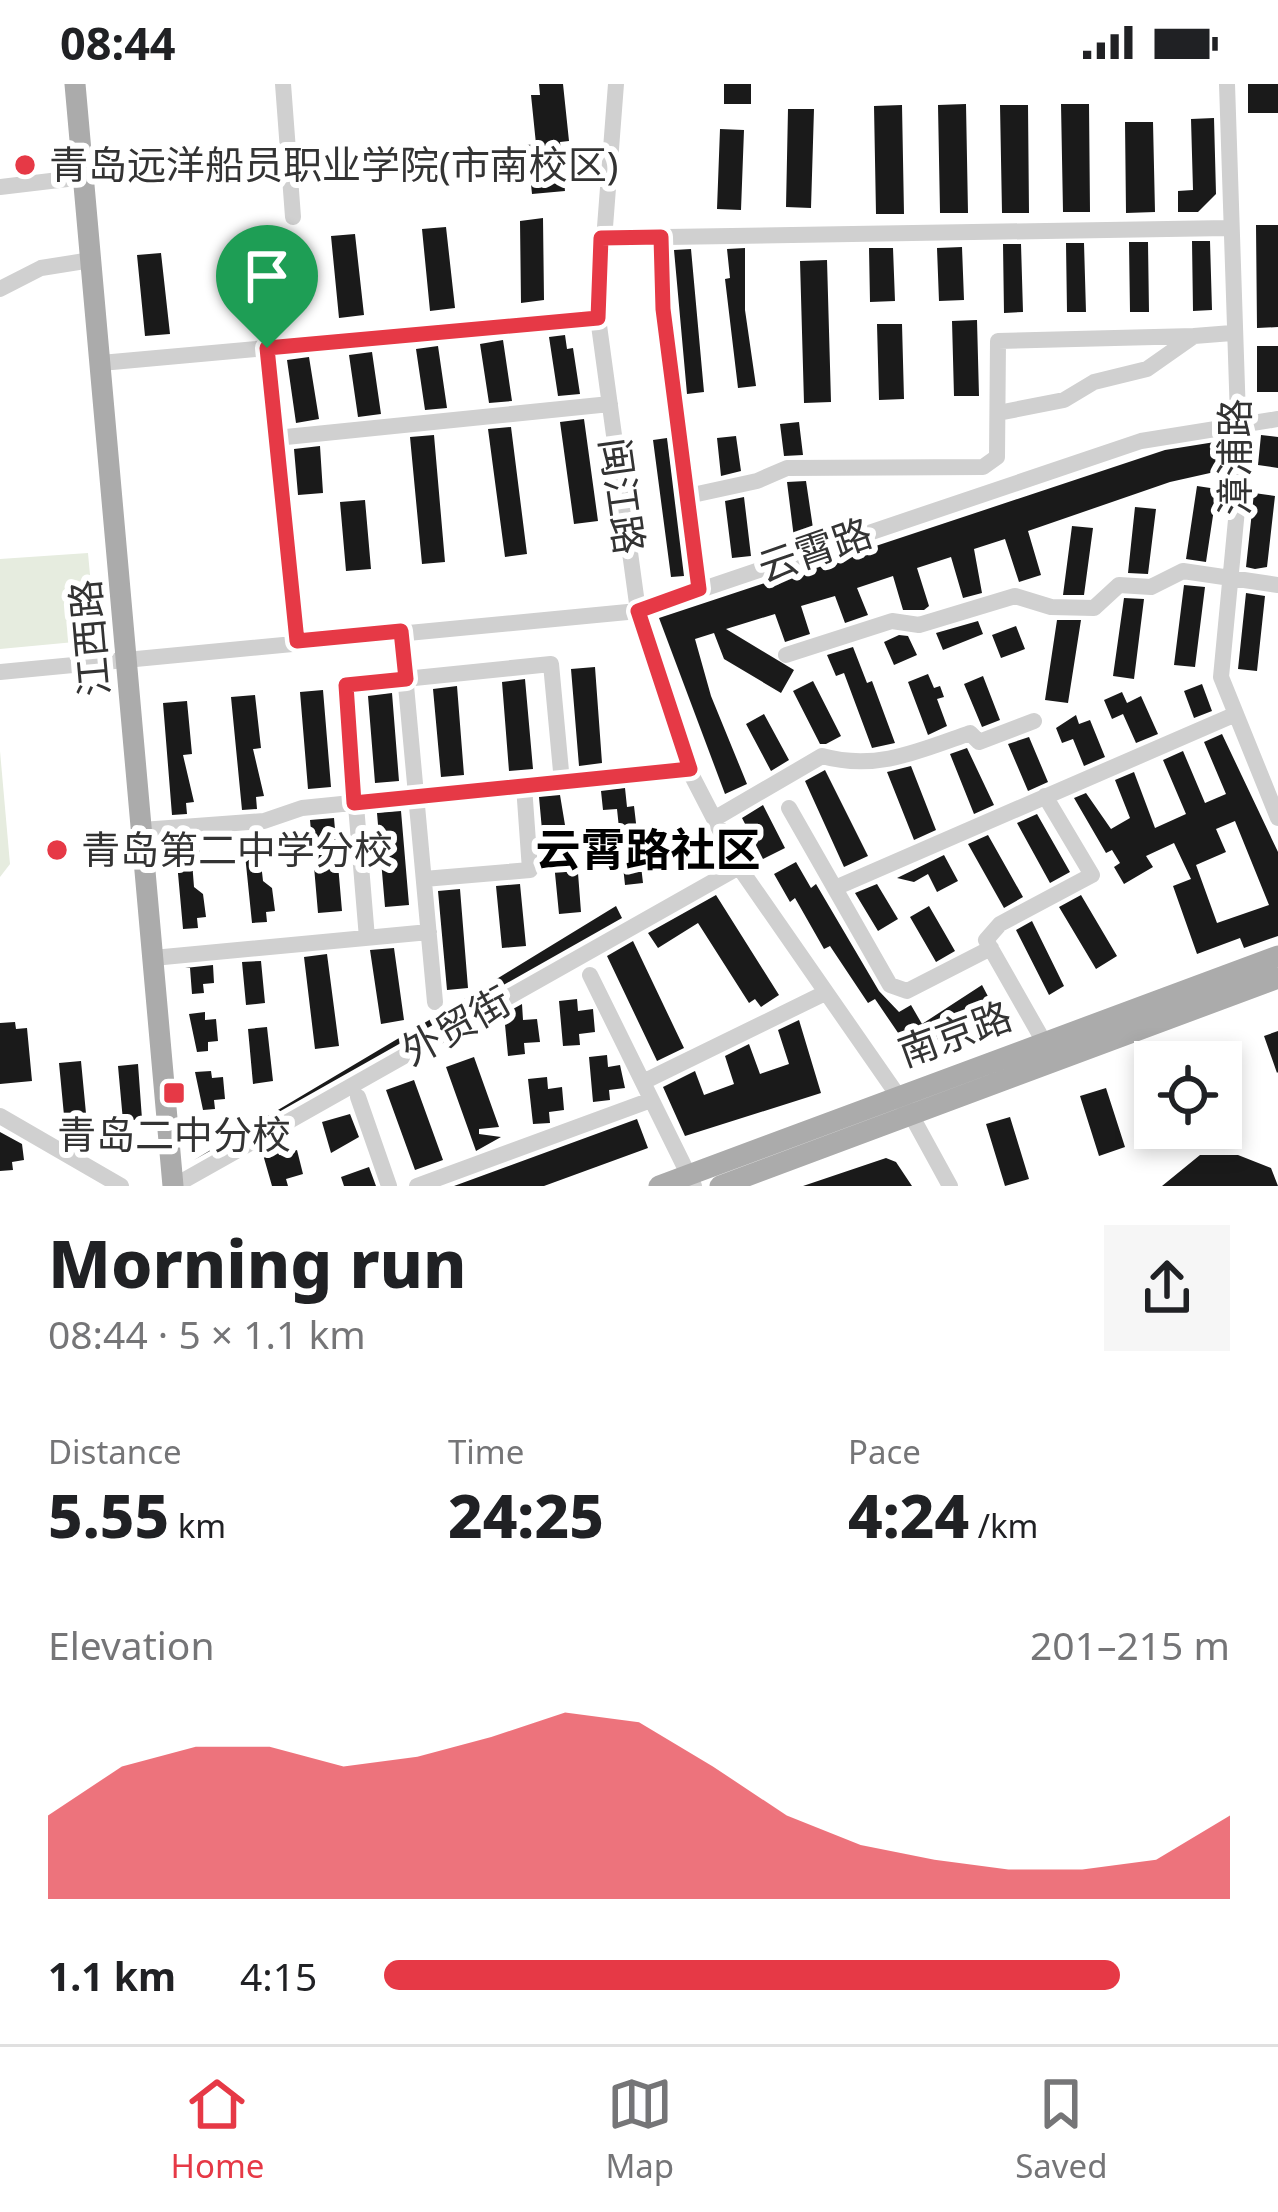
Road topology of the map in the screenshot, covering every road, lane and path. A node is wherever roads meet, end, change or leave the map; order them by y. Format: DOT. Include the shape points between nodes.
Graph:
graph roads {
  1 [pos="75,84"];
  2 [pos="283,84"];
  3 [pos="616,84"];
  4 [pos="1227,84"];
  5 [pos="84,177"];
  6 [pos="0,188"];
  7 [pos="293,217"];
  8 [pos="1228,228"];
  9 [pos="661,237"];
  10 [pos="601,238"];
  11 [pos="91,260"];
  12 [pos="0,289"];
  13 [pos="598,318"];
  14 [pos="1232,333"];
  15 [pos="1194,336"];
  16 [pos="267,348"];
  17 [pos="101,363"];
  18 [pos="610,404"];
  19 [pos="998,413"];
  20 [pos="1278,419"];
  21 [pos="1237,422"];
  22 [pos="276,438"];
  23 [pos="688,496"];
  24 [pos="1231,579"];
  25 [pos="1278,585"];
  26 [pos="699,589"];
  27 [pos="638,611"];
  28 [pos="401,631"];
  29 [pos="297,641"];
  30 [pos="786,655"];
  31 [pos="128,656"];
  32 [pos="0,672"];
  33 [pos="406,679"];
  34 [pos="1236,714"];
  35 [pos="1034,721"];
  36 [pos="690,769"];
  37 [pos="562,782"];
  38 [pos="524,786"];
  39 [pos="417,796"];
  40 [pos="1046,796"];
  41 [pos="354,803"];
  42 [pos="789,808"];
  43 [pos="1278,818"];
  44 [pos="714,819"];
  45 [pos="142,830"];
  46 [pos="739,867"];
  47 [pos="424,879"];
  48 [pos="835,888"];
  49 [pos="429,932"];
  50 [pos="367,938"];
  51 [pos="991,948"];
  52 [pos="1278,956"];
  53 [pos="153,958"];
  54 [pos="590,975"];
  55 [pos="1278,979"];
  56 [pos="825,993"];
  57 [pos="435,1002"];
  58 [pos="1048,1051"];
  59 [pos="647,1091"];
  60 [pos="893,1094"];
  61 [pos="358,1097"];
  62 [pos="910,1113"];
  63 [pos="0,1115"];
  64 [pos="691,1181"];
  65 [pos="121,1186"];
  66 [pos="173,1186"];
  67 [pos="388,1186"];
  68 [pos="417,1186"];
  69 [pos="658,1186"];
  70 [pos="720,1186"];
  71 [pos="950,1186"];
  1 -- 5 [label="main road, 江西路"];
  2 -- 7 [label="street"];
  3 -- 10 [label="street, 闽江路"];
  4 -- 8 [label="street, 漳浦路"];
  5 -- 6 [label="street"];
  5 -- 11 [label="main road, 江西路"];
  8 -- 9 [label="street"];
  8 -- 14 [label="street, 漳浦路"];
  9 -- 10 [label="street"];
  9 -- 23 [label="street"];
  10 -- 13 [label="street, 闽江路"];
  11 -- 12 [label="street" via="41,268"];
  11 -- 17 [label="main road, 江西路"];
  13 -- 16 [label="street"];
  13 -- 18 [label="street, 闽江路"];
  14 -- 15 [label="street"];
  14 -- 21 [label="street, 漳浦路"];
  15 -- 19 [label="street" via="1147,369 1094,382 1064,400"];
  15 -- 19 [label="street" via="998,341"];
  16 -- 17 [label="street"];
  16 -- 22 [label="street"];
  17 -- 31 [label="main road, 江西路"];
  18 -- 22 [label="street"];
  18 -- 27 [label="street, 闽江路"];
  19 -- 23 [label="street" via="998,457 982,467 787,468"];
  20 -- 21 [label="street, 云霄路"];
  21 -- 24 [label="street, 漳浦路"];
  21 -- 26 [label="street, 云霄路" via="1141,441"];
  22 -- 29 [label="street"];
  23 -- 26 [label="street"];
  24 -- 25 [label="street"];
  24 -- 30 [label="street" via="1183,571 1151,587 1120,584 1094,608 1015,596 919,625 892,621"];
  24 -- 34 [label="street, 漳浦路" via="1221,677"];
  26 -- 27 [label="street, 云霄路"];
  27 -- 28 [label="street, 云霄路"];
  27 -- 36 [label="street, 闽江路"];
  28 -- 29 [label="street, 云霄路"];
  28 -- 33 [label="street"];
  29 -- 31 [label="street, 云霄路"];
  31 -- 32 [label="street, 云霄路"];
  31 -- 45 [label="main road, 江西路"];
  33 -- 37 [label="street" via="551,664"];
  33 -- 39 [label="street"];
  33 -- 41 [label="street" via="346,685"];
  34 -- 40 [label="street"];
  34 -- 43 [label="street, 漳浦路"];
  35 -- 44 [label="street" via="886,762 822,756"];
  36 -- 37 [label="street"];
  36 -- 44 [label="street, 闽江路"];
  37 -- 38 [label="street"];
  38 -- 39 [label="street"];
  38 -- 47 [label="street" via="530,870"];
  39 -- 41 [label="street"];
  39 -- 47 [label="street"];
  40 -- 48 [label="street"];
  40 -- 51 [label="street" via="1092,875 1000,924 986,940"];
  41 -- 45 [label="street"];
  41 -- 50 [label="street"];
  42 -- 48 [label="street"];
  44 -- 46 [label="street, 闽江路"];
  45 -- 53 [label="main road, 江西路"];
  46 -- 56 [label="street, 闽江路"];
  46 -- 66 [label="street, 外贸街"];
  47 -- 49 [label="street"];
  48 -- 51 [label="street" via="890,985 907,992"];
  49 -- 50 [label="street"];
  49 -- 57 [label="street"];
  50 -- 53 [label="street"];
  51 -- 58 [label="street"];
  52 -- 58 [label="main road, 南京路"];
  53 -- 66 [label="main road, 江西路"];
  54 -- 59 [label="street"];
  55 -- 58 [label="main road, 南京路"];
  56 -- 59 [label="street"];
  56 -- 60 [label="street, 闽江路"];
  58 -- 60 [label="main road, 南京路"];
  58 -- 62 [label="main road, 南京路"];
  59 -- 64 [label="street"];
  59 -- 68 [label="street"];
  60 -- 62 [label="street, 闽江路"];
  60 -- 64 [label="main road, 南京路"];
  61 -- 67 [label="street"];
  62 -- 70 [label="main road, 南京路"];
  62 -- 71 [label="street, 闽江路"];
  63 -- 65 [label="street"];
  64 -- 69 [label="main road, 南京路"];
}
